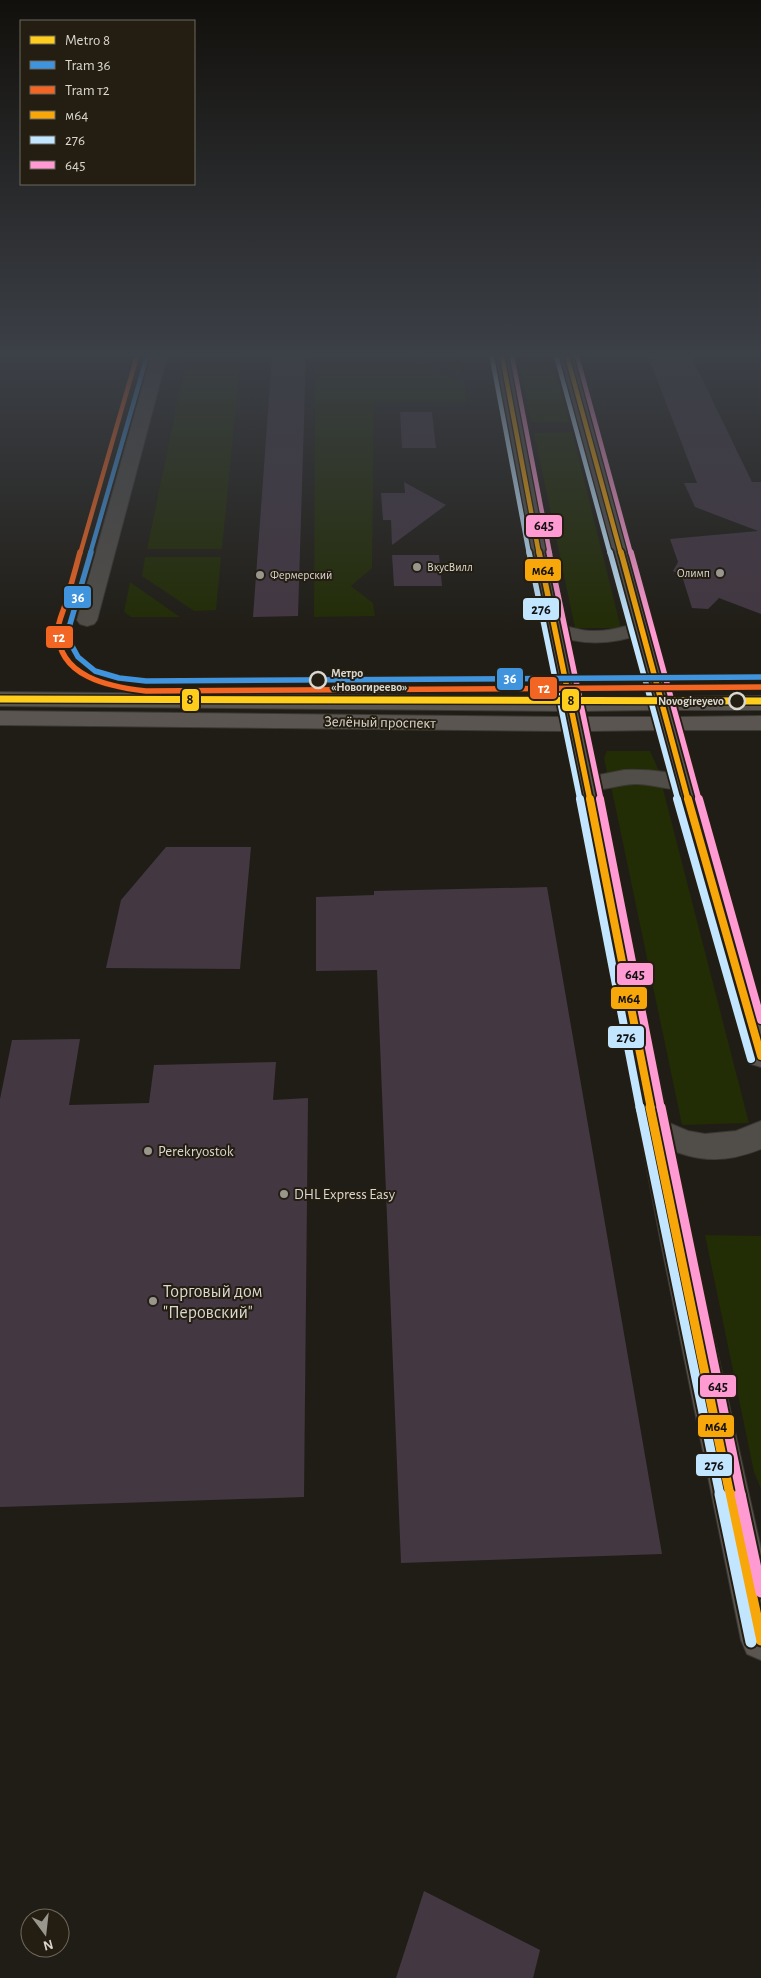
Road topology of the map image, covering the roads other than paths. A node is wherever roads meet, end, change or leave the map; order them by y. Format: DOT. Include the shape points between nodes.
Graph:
graph roads {
  1 [pos="134,448"];
  2 [pos="520,448"];
  3 [pos="592,448"];
  4 [pos="87,620"];
  5 [pos="642,628"];
  6 [pos="555,630"];
  7 [pos="0,698"];
  8 [pos="761,703"];
  9 [pos="572,714"];
  10 [pos="666,714"];
  11 [pos="0,718"];
  12 [pos="761,723"];
  13 [pos="685,783"];
  14 [pos="587,784"];
  15 [pos="761,1056"];
  16 [pos="655,1130"];
  17 [pos="761,1134"];
  18 [pos="761,1640"];
  1 -- 4 [label="street"];
  2 -- 6 [label="main road"];
  3 -- 5 [label="main road"];
  5 -- 6 [label="street" via="621,636 599,639 575,637"];
  5 -- 10 [label="main road"];
  6 -- 9 [label="main road"];
  7 -- 9 [label="main road, Зелёный проспект"];
  8 -- 10 [label="main road, Зелёный проспект"];
  9 -- 10 [label="main road, Зелёный проспект"];
  9 -- 11 [label="main road, Зелёный проспект"];
  9 -- 14 [label="main road"];
  10 -- 12 [label="main road, Зелёный проспект"];
  10 -- 13 [label="main road"];
  13 -- 14 [label="street" via="635,775"];
  13 -- 15 [label="main road"];
  14 -- 16 [label="main road"];
  16 -- 17 [label="street" via="689,1144 725,1147"];
  16 -- 18 [label="main road"];
}
